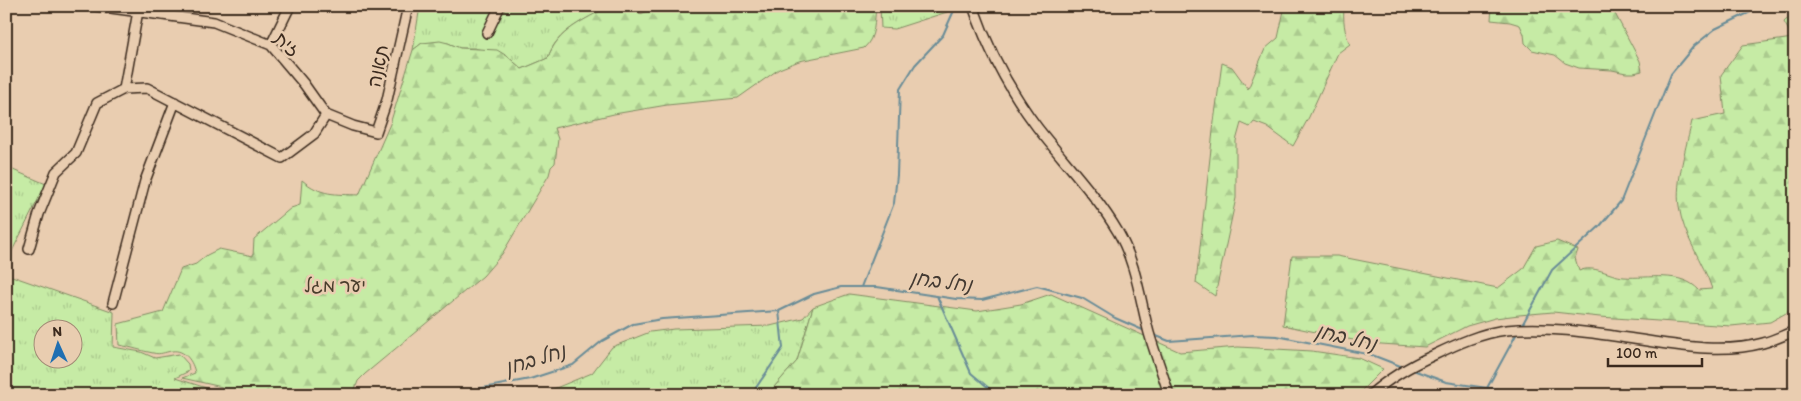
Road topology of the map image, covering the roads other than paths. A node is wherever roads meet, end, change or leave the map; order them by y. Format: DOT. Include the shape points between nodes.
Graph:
graph roads {
  1 [pos="96,6"];
  2 [pos="290,6"];
  3 [pos="408,6"];
  4 [pos="500,6"];
  5 [pos="973,6"];
  6 [pos="140,9"];
  7 [pos="487,33"];
  8 [pos="270,45"];
  9 [pos="124,89"];
  10 [pos="175,102"];
  11 [pos="326,115"];
  12 [pos="29,249"];
  13 [pos="113,303"];
  14 [pos="1795,331"];
  15 [pos="1169,395"];
  16 [pos="1370,395"];
  1 -- 6 [label="street, זית"];
  2 -- 8 [label="street"];
  3 -- 11 [label="street, תאנה" via="387,100 376,132"];
  4 -- 7 [label="street"];
  5 -- 15 [label="street" via="1017,98 1100,204 1118,233 1128,253"];
  6 -- 8 [label="street, זית" via="214,22"];
  6 -- 9 [label="street"];
  8 -- 11 [label="street, זית"];
  9 -- 10 [label="street" via="147,88"];
  9 -- 12 [label="street" via="97,103 76,153 56,172"];
  10 -- 11 [label="street" via="282,158 314,134"];
  10 -- 13 [label="street" via="145,181"];
  14 -- 16 [label="street" via="1762,344 1714,348 1682,347 1557,330 1505,330 1474,337 1425,359"];
}
